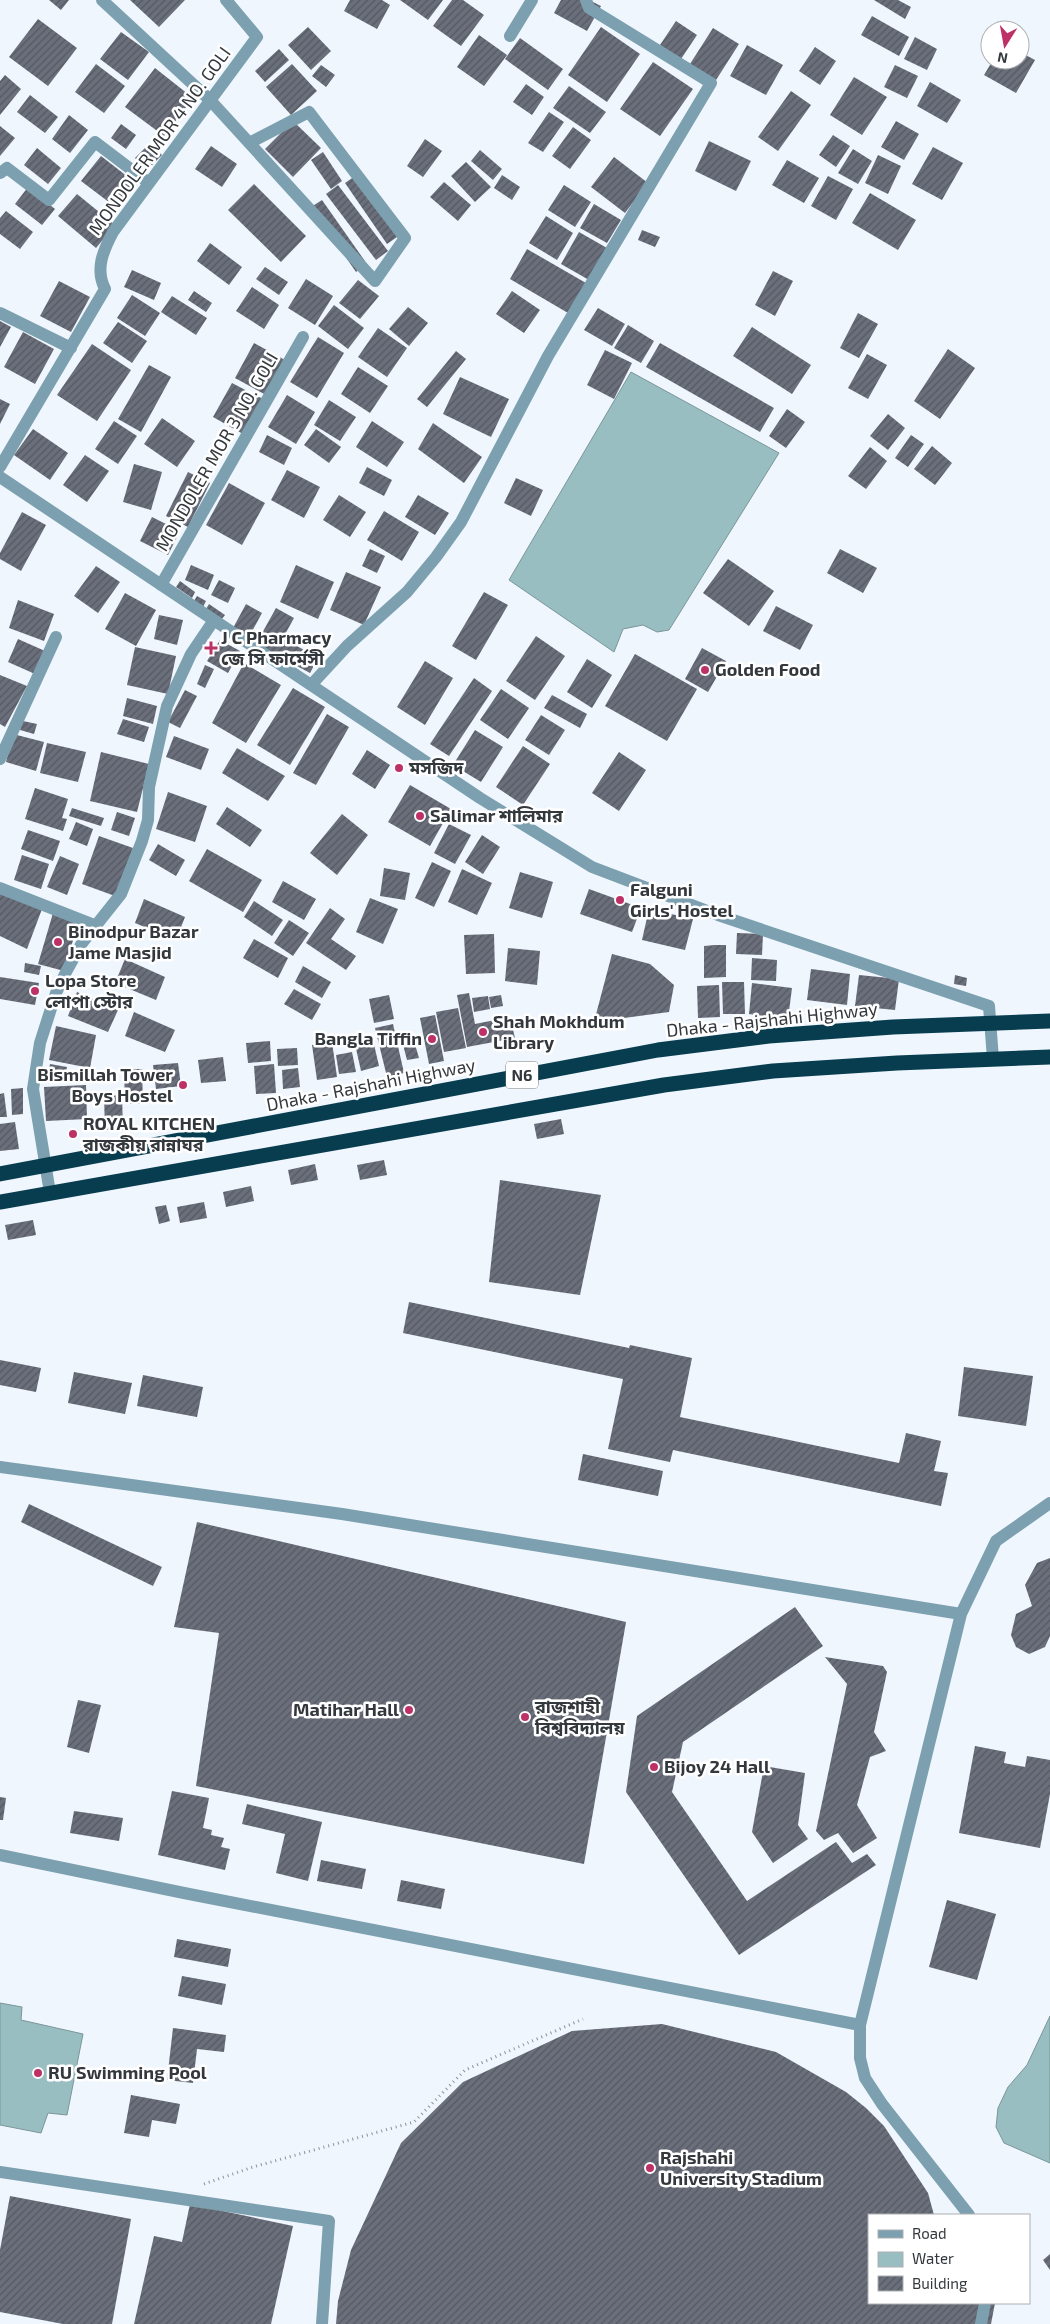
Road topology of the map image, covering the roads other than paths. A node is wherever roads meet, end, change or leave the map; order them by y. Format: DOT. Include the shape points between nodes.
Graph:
graph roads {
  1 [pos="102,0"];
  2 [pos="226,0"];
  3 [pos="532,0"];
  4 [pos="586,0"];
  5 [pos="510,36"];
  6 [pos="210,100"];
  7 [pos="249,143"];
  8 [pos="0,173"];
  9 [pos="149,183"];
  10 [pos="0,313"];
  11 [pos="303,338"];
  12 [pos="71,348"];
  13 [pos="0,467"];
  14 [pos="0,477"];
  15 [pos="161,585"];
  16 [pos="214,620"];
  17 [pos="56,637"];
  18 [pos="312,684"];
  19 [pos="0,759"];
  20 [pos="0,888"];
  21 [pos="97,926"];
  22 [pos="1050,1021"];
  23 [pos="990,1023"];
  24 [pos="1050,1057"];
  25 [pos="993,1059"];
  26 [pos="46,1165"];
  27 [pos="0,1174"];
  28 [pos="50,1193"];
  29 [pos="0,1202"];
  30 [pos="0,1467"];
  31 [pos="1050,1504"];
  32 [pos="961,1614"];
  33 [pos="0,1855"];
  34 [pos="860,2025"];
  35 [pos="0,2172"];
  36 [pos="968,2214"];
  37 [pos="985,2304"];
  38 [pos="322,2324"];
  39 [pos="981,2324"];
  1 -- 6 [label="street"];
  2 -- 6 [label="street, MONDOLER MOR 4 NO. GOLI" via="257,37"];
  3 -- 5 [label="street"];
  4 -- 18 [label="street" via="589,8 711,83 548,356 461,522 407,592 347,646"];
  6 -- 7 [label="street"];
  6 -- 9 [label="street, MONDOLER MOR 4 NO. GOLI"];
  7 -- 7 [label="street" via="309,208 375,280 405,238 309,112"];
  8 -- 9 [label="street" via="7,168 49,200 96,142"];
  9 -- 12 [label="street, MONDOLER MOR 4 NO. GOLI" via="103,251 99,277 105,290"];
  10 -- 12 [label="street"];
  11 -- 15 [label="street, MONDOLER MOR 3 NO. GOLI"];
  12 -- 13 [label="street, MONDOLER MOR 4 NO. GOLI"];
  14 -- 15 [label="street"];
  15 -- 16 [label="street"];
  16 -- 18 [label="street"];
  16 -- 21 [label="street" via="191,654 167,706 149,787 148,820 142,841 121,894"];
  17 -- 19 [label="street"];
  18 -- 23 [label="street" via="480,798 592,868 718,915 989,1006"];
  20 -- 21 [label="street"];
  21 -- 26 [label="street" via="82,943 67,970 40,1043 33,1089"];
  22 -- 23 [label="highway, Dhaka - Rajshahi Highway / N6"];
  23 -- 25 [label="street"];
  23 -- 26 [label="highway, Dhaka - Rajshahi Highway / N6" via="769,1036 658,1050"];
  24 -- 25 [label="highway, N6"];
  25 -- 28 [label="highway, N6" via="773,1071 664,1085"];
  26 -- 27 [label="highway, Dhaka - Rajshahi Highway / N6"];
  26 -- 28 [label="street"];
  28 -- 29 [label="highway, N6"];
  30 -- 32 [label="street" via="342,1514"];
  31 -- 32 [label="street" via="996,1541"];
  32 -- 34 [label="street"];
  33 -- 34 [label="street" via="184,1894"];
  34 -- 36 [label="street" via="860,2058 865,2078"];
  35 -- 38 [label="street" via="329,2221"];
  37 -- 39 [label="street"];
}
